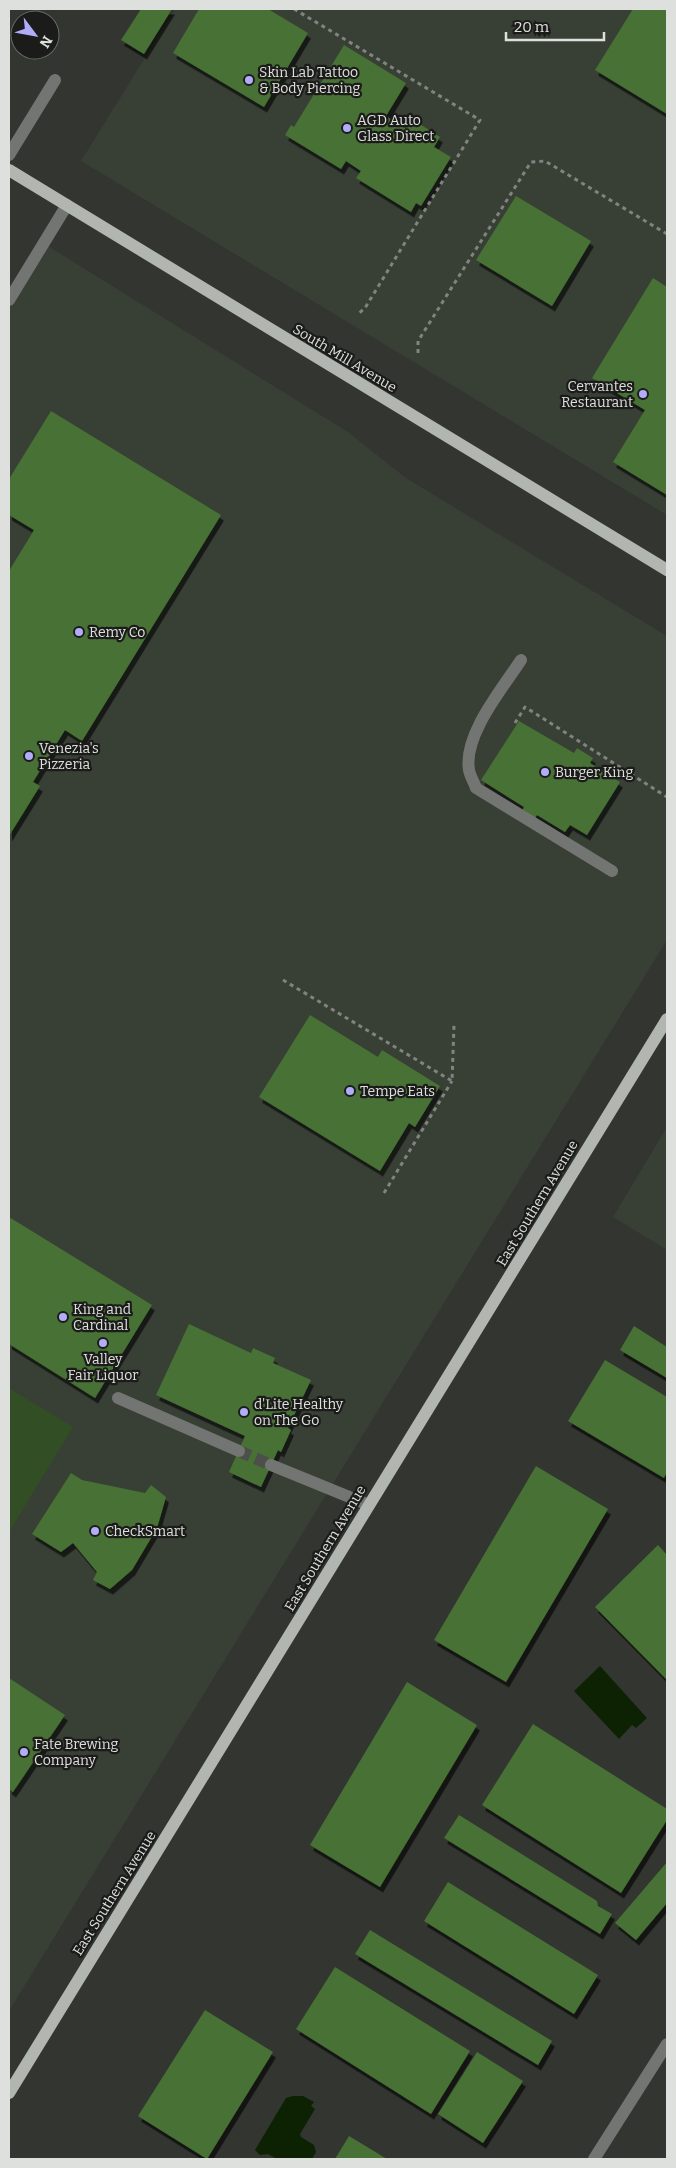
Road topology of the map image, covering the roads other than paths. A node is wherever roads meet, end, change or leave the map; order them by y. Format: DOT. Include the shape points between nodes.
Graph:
graph roads {
  1 [pos="55,80"];
  2 [pos="9,155"];
  3 [pos="9,170"];
  4 [pos="67,205"];
  5 [pos="9,300"];
  6 [pos="667,570"];
  7 [pos="520,660"];
  8 [pos="612,871"];
  9 [pos="667,1019"];
  10 [pos="118,1398"];
  11 [pos="239,1451"];
  12 [pos="271,1465"];
  13 [pos="369,1506"];
  14 [pos="667,2044"];
  15 [pos="9,2092"];
  16 [pos="594,2159"];
  1 -- 2 [label="street"];
  3 -- 4 [label="main road, South Mill Avenue"];
  4 -- 5 [label="street"];
  4 -- 6 [label="main road, South Mill Avenue"];
  7 -- 8 [label="street" via="477,729 469,752 469,770 476,788"];
  9 -- 13 [label="main road, East Southern Avenue"];
  10 -- 11 [label="street"];
  12 -- 13 [label="street"];
  13 -- 15 [label="main road, East Southern Avenue"];
  14 -- 16 [label="street"];
}
